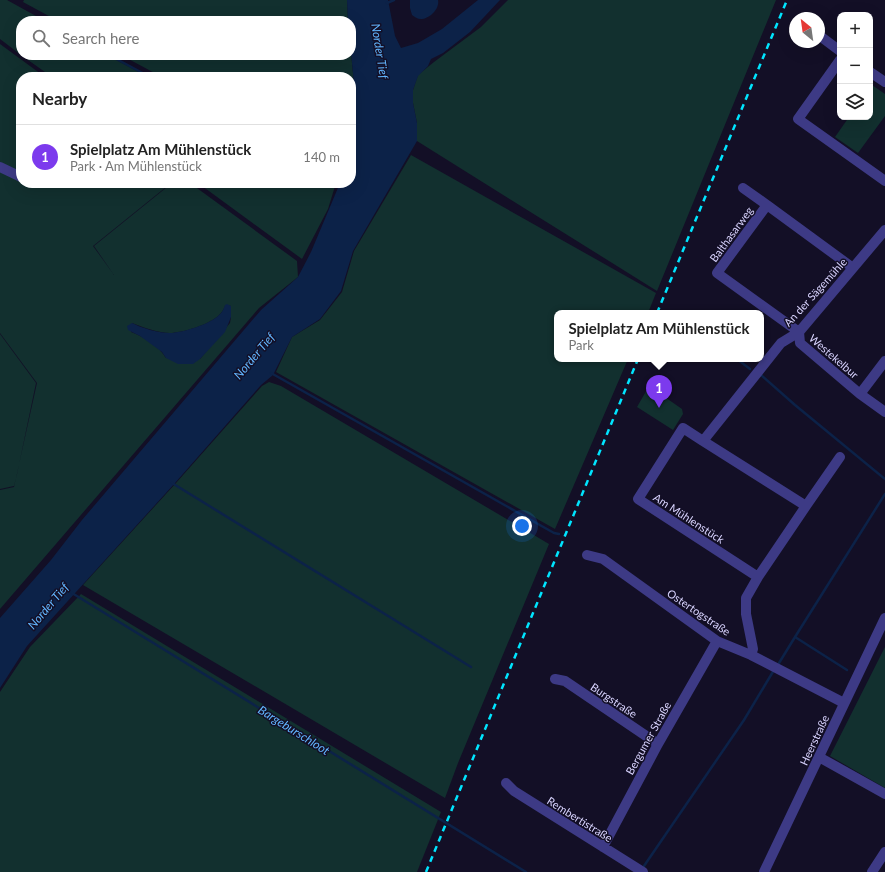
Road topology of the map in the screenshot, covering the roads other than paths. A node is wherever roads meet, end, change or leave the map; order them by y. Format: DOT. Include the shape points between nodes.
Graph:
graph roads {
  1 [pos="825,40"];
  2 [pos="837,49"];
  3 [pos="837,64"];
  4 [pos="873,74"];
  5 [pos="885,82"];
  6 [pos="0,167"];
  7 [pos="16,175"];
  8 [pos="885,181"];
  9 [pos="743,188"];
  10 [pos="767,205"];
  11 [pos="885,230"];
  12 [pos="853,268"];
  13 [pos="798,332"];
  14 [pos="885,361"];
  15 [pos="860,394"];
  16 [pos="885,412"];
  17 [pos="703,441"];
  18 [pos="840,457"];
  19 [pos="806,506"];
  20 [pos="587,555"];
  21 [pos="758,577"];
  22 [pos="885,618"];
  23 [pos="717,641"];
  24 [pos="751,655"];
  25 [pos="555,679"];
  26 [pos="844,703"];
  27 [pos="658,744"];
  28 [pos="819,757"];
  29 [pos="506,783"];
  30 [pos="885,794"];
  31 [pos="602,847"];
  32 [pos="885,852"];
  33 [pos="643,872"];
  34 [pos="764,872"];
  35 [pos="872,872"];
  1 -- 2 [label="street"];
  3 -- 8 [label="street" via="798,119"];
  4 -- 5 [label="street"];
  6 -- 7 [label="street"];
  9 -- 10 [label="street, Balthasarweg"];
  10 -- 12 [label="street, Balthasarweg"];
  10 -- 13 [label="street, Balthasarweg" via="717,273"];
  11 -- 12 [label="street, An der Sägemühle"];
  12 -- 13 [label="street, An der Sägemühle"];
  13 -- 15 [label="street, Westekelbur" via="800,343"];
  13 -- 17 [label="street, An der Sägemühle" via="781,342"];
  14 -- 15 [label="street, Westekelbur"];
  15 -- 16 [label="street, Westekelbur"];
  17 -- 19 [label="street"];
  17 -- 21 [label="street, Am Mühlenstück" via="683,428 638,499"];
  18 -- 19 [label="street"];
  19 -- 21 [label="street"];
  20 -- 23 [label="street, Ostertogstraße" via="603,559"];
  21 -- 24 [label="street" via="746,598 746,614 753,649"];
  22 -- 26 [label="street, Heerstraße"];
  23 -- 24 [label="street, Ostertogstraße"];
  23 -- 27 [label="street, Bergumer Straße"];
  24 -- 26 [label="street, Ostertogstraße"];
  25 -- 27 [label="street, Burgstraße" via="565,681"];
  26 -- 28 [label="street, Heerstraße"];
  27 -- 31 [label="street, Bergumer Straße"];
  28 -- 30 [label="street"];
  28 -- 34 [label="street, Heerstraße"];
  29 -- 31 [label="street, Rembertistraße" via="514,791"];
  31 -- 33 [label="street, Rembertistraße"];
  32 -- 35 [label="street"];
}
